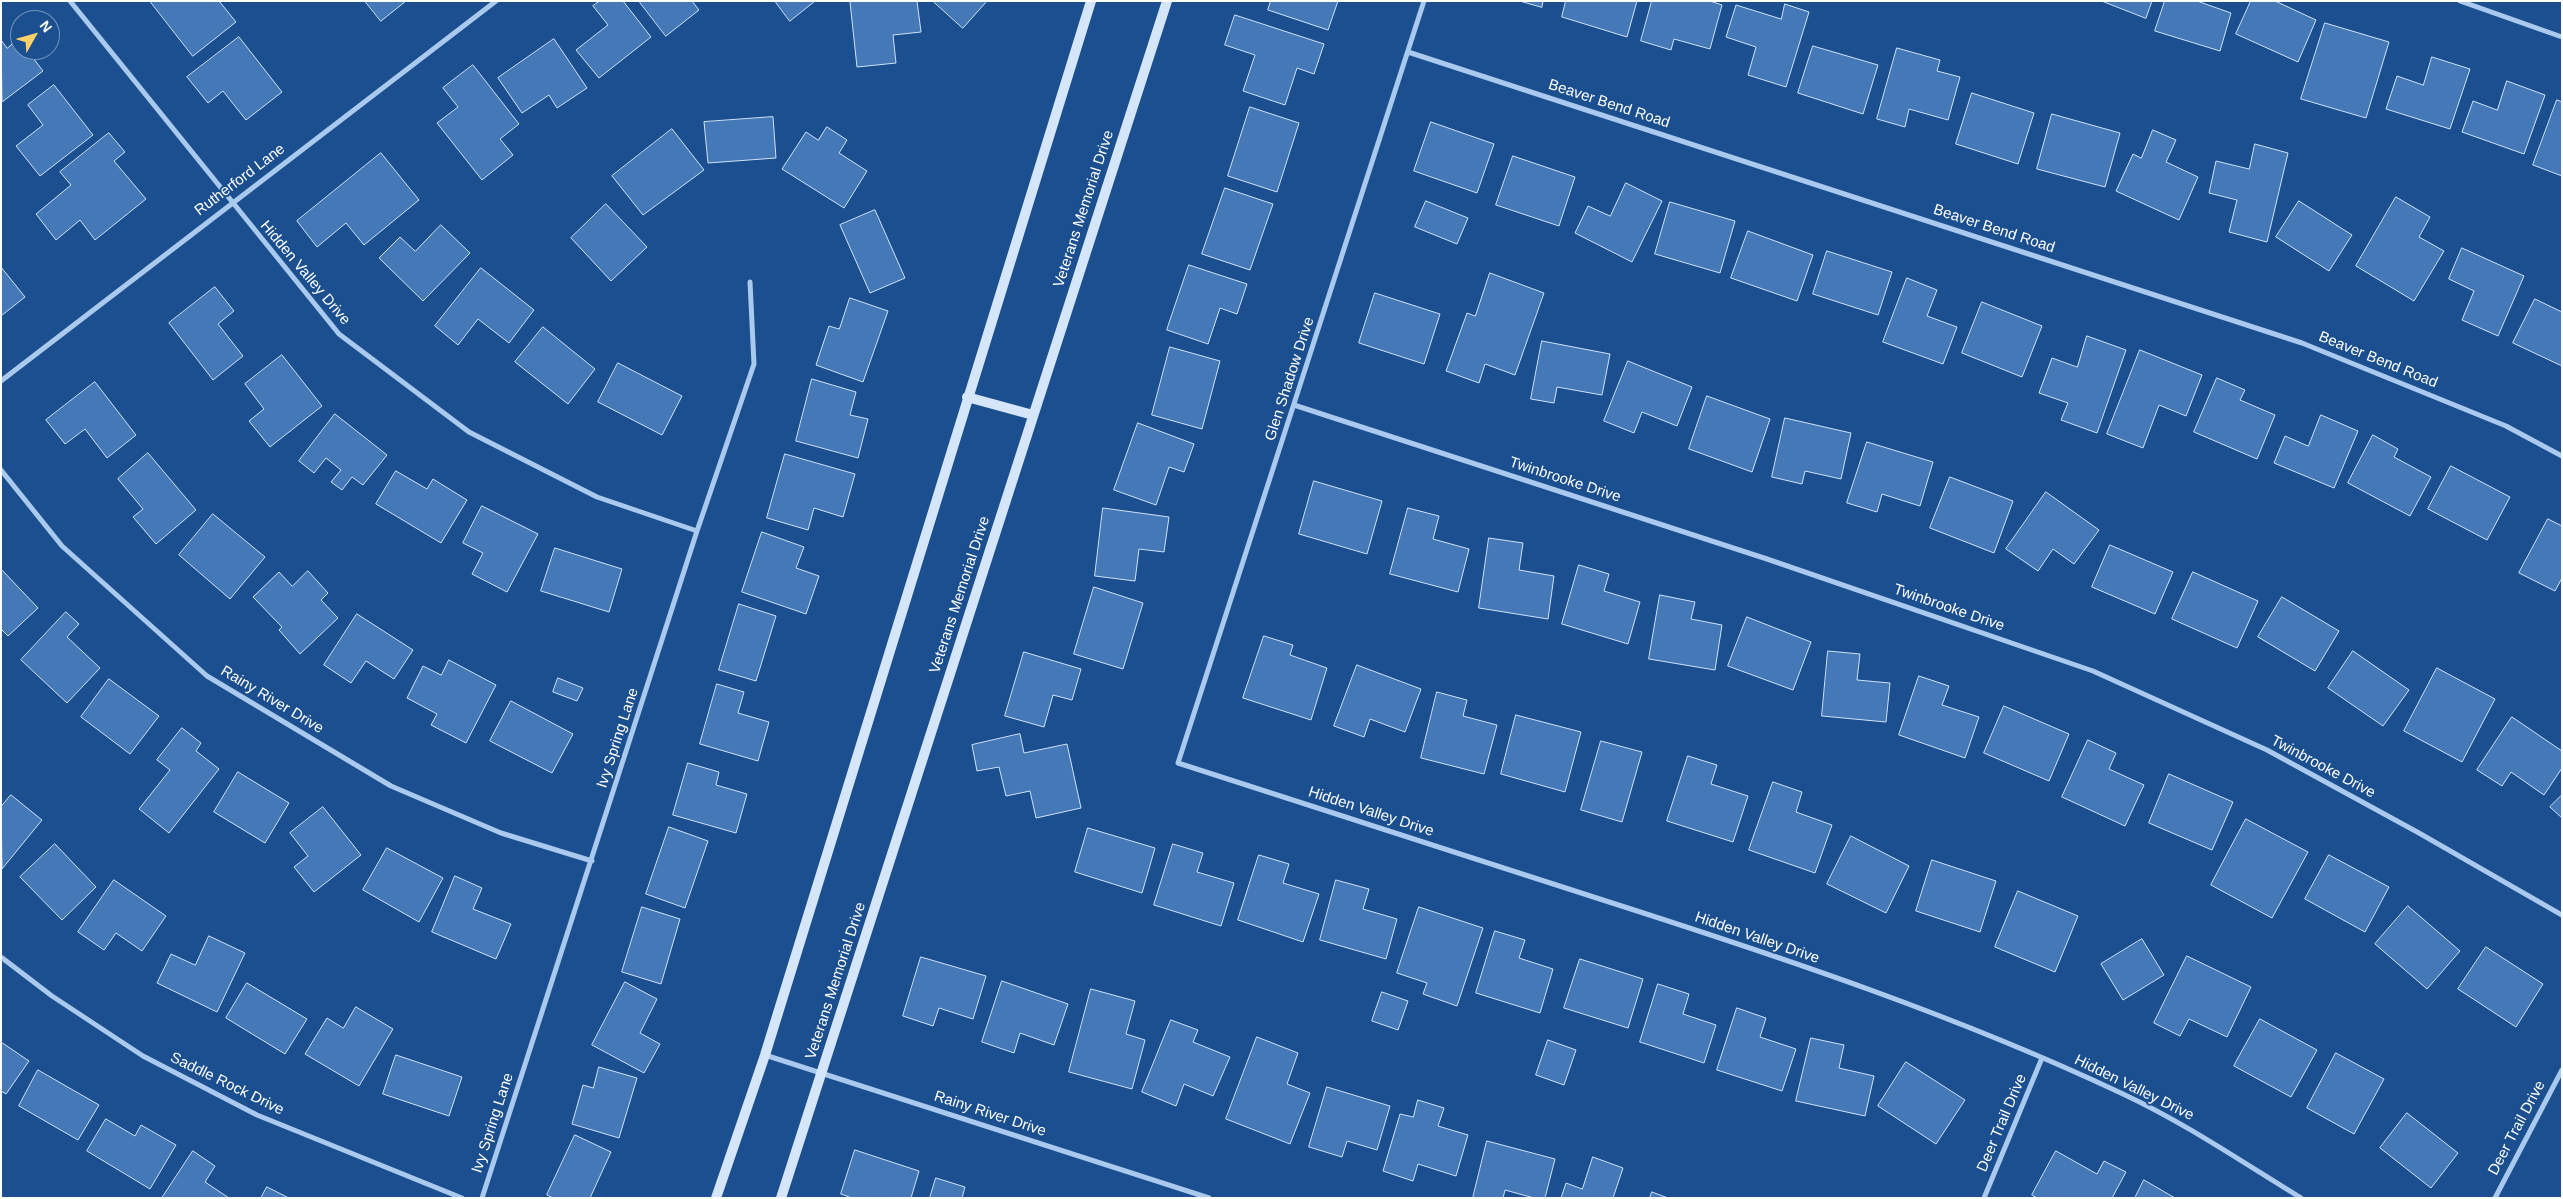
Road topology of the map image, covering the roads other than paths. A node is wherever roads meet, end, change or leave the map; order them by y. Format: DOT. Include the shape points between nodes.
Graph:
graph roads {
  1 [pos="70,1"];
  2 [pos="496,1"];
  3 [pos="1091,1"];
  4 [pos="1167,1"];
  5 [pos="1424,1"];
  6 [pos="2460,1"];
  7 [pos="2562,37"];
  8 [pos="1408,52"];
  9 [pos="231,203"];
  10 [pos="750,282"];
  11 [pos="1,381"];
  12 [pos="967,396"];
  13 [pos="1294,405"];
  14 [pos="1033,416"];
  15 [pos="2562,456"];
  16 [pos="1,470"];
  17 [pos="697,531"];
  18 [pos="1178,763"];
  19 [pos="592,861"];
  20 [pos="2562,915"];
  21 [pos="1,957"];
  22 [pos="765,1055"];
  23 [pos="2042,1058"];
  24 [pos="2562,1070"];
  25 [pos="822,1073"];
  26 [pos="462,1198"];
  27 [pos="482,1198"];
  28 [pos="716,1198"];
  29 [pos="781,1198"];
  30 [pos="1208,1198"];
  31 [pos="1984,1198"];
  32 [pos="2301,1198"];
  33 [pos="2495,1198"];
  1 -- 9 [label="street, Hidden Valley Drive"];
  2 -- 9 [label="street, Rutherford Lane"];
  3 -- 12 [label="main road"];
  4 -- 14 [label="main road, Veterans Memorial Drive"];
  5 -- 8 [label="street, Glen Shadow Drive"];
  6 -- 7 [label="street"];
  8 -- 13 [label="street, Glen Shadow Drive"];
  8 -- 15 [label="street, Beaver Bend Road" via="2302,343 2506,426"];
  9 -- 11 [label="street, Rutherford Lane"];
  9 -- 17 [label="street, Hidden Valley Drive" via="339,334 469,432 597,497"];
  10 -- 17 [label="street, Ivy Spring Lane" via="754,364"];
  12 -- 14 [label="main road"];
  12 -- 22 [label="main road"];
  13 -- 18 [label="street, Glen Shadow Drive"];
  13 -- 20 [label="street, Twinbrooke Drive" via="1767,559 2093,670 2267,750"];
  14 -- 25 [label="main road, Veterans Memorial Drive"];
  16 -- 19 [label="street, Rainy River Drive" via="62,546 208,676 391,786 501,833"];
  17 -- 19 [label="street, Ivy Spring Lane"];
  18 -- 23 [label="street, Hidden Valley Drive" via="1728,940 1910,1004"];
  19 -- 27 [label="street, Ivy Spring Lane"];
  21 -- 26 [label="street, Saddle Rock Drive" via="52,996 152,1060 257,1115"];
  22 -- 25 [label="street, Rainy River Drive"];
  22 -- 28 [label="main road"];
  23 -- 31 [label="street, Deer Trail Drive"];
  23 -- 32 [label="street, Hidden Valley Drive" via="2125,1095 2183,1126"];
  24 -- 33 [label="street, Deer Trail Drive"];
  25 -- 29 [label="main road, Veterans Memorial Drive"];
  25 -- 30 [label="street, Rainy River Drive"];
}
